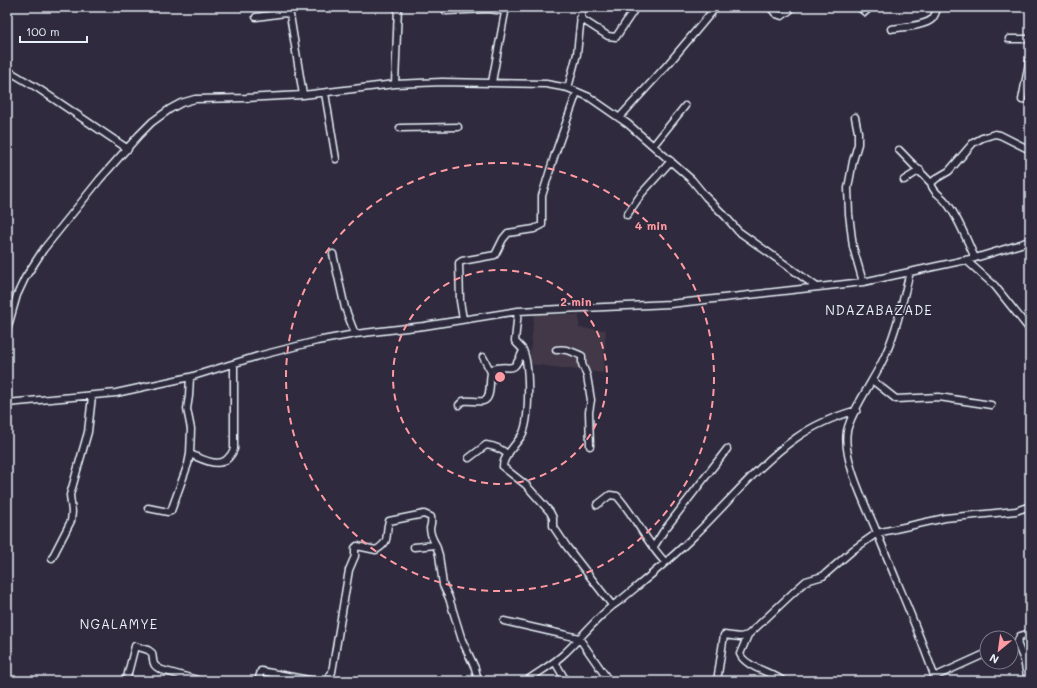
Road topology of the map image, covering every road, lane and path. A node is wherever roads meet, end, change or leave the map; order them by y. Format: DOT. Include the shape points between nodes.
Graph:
graph roads {
  1 [pos="398,7"];
  2 [pos="582,7"];
  3 [pos="636,7"];
  4 [pos="716,7"];
  5 [pos="770,7"];
  6 [pos="858,7"];
  7 [pos="870,7"];
  8 [pos="938,7"];
  9 [pos="505,9"];
  10 [pos="790,10"];
  11 [pos="446,11"];
  12 [pos="256,17"];
  13 [pos="580,18"];
  14 [pos="891,29"];
  15 [pos="1009,39"];
  16 [pos="1030,39"];
  17 [pos="1030,57"];
  18 [pos="8,72"];
  19 [pos="492,82"];
  20 [pos="395,84"];
  21 [pos="568,88"];
  22 [pos="325,92"];
  23 [pos="577,92"];
  24 [pos="303,95"];
  25 [pos="1022,100"];
  26 [pos="685,106"];
  27 [pos="855,117"];
  28 [pos="620,118"];
  29 [pos="458,127"];
  30 [pos="400,128"];
  31 [pos="653,146"];
  32 [pos="128,148"];
  33 [pos="899,150"];
  34 [pos="1030,150"];
  35 [pos="336,160"];
  36 [pos="671,161"];
  37 [pos="920,170"];
  38 [pos="904,180"];
  39 [pos="931,183"];
  40 [pos="627,215"];
  41 [pos="1030,240"];
  42 [pos="333,254"];
  43 [pos="975,258"];
  44 [pos="966,260"];
  45 [pos="910,272"];
  46 [pos="863,282"];
  47 [pos="817,288"];
  48 [pos="518,311"];
  49 [pos="463,319"];
  50 [pos="7,330"];
  51 [pos="1030,330"];
  52 [pos="355,334"];
  53 [pos="556,350"];
  54 [pos="523,351"];
  55 [pos="483,357"];
  56 [pos="234,364"];
  57 [pos="516,366"];
  58 [pos="527,368"];
  59 [pos="491,372"];
  60 [pos="190,377"];
  61 [pos="872,380"];
  62 [pos="92,396"];
  63 [pos="7,403"];
  64 [pos="459,405"];
  65 [pos="991,405"];
  66 [pos="856,410"];
  67 [pos="590,446"];
  68 [pos="727,449"];
  69 [pos="190,454"];
  70 [pos="508,454"];
  71 [pos="470,458"];
  72 [pos="597,505"];
  73 [pos="1030,506"];
  74 [pos="148,508"];
  75 [pos="877,533"];
  76 [pos="436,545"];
  77 [pos="414,547"];
  78 [pos="653,548"];
  79 [pos="52,558"];
  80 [pos="665,562"];
  81 [pos="612,605"];
  82 [pos="504,621"];
  83 [pos="1030,633"];
  84 [pos="748,635"];
  85 [pos="1019,637"];
  86 [pos="579,638"];
  87 [pos="1019,652"];
  88 [pos="979,658"];
  89 [pos="555,662"];
  90 [pos="935,679"];
  91 [pos="125,681"];
  92 [pos="201,681"];
  93 [pos="258,681"];
  94 [pos="314,681"];
  95 [pos="327,681"];
  96 [pos="478,681"];
  97 [pos="526,681"];
  98 [pos="566,681"];
  99 [pos="609,681"];
  100 [pos="717,681"];
  101 [pos="783,681"];
  102 [pos="1029,681"];
  1 -- 20 [label="street"];
  2 -- 13 [label="street"];
  3 -- 13 [label="street" via="616,37 608,36"];
  4 -- 28 [label="street"];
  5 -- 10 [label="street" via="782,16"];
  6 -- 7 [label="street" via="865,12"];
  8 -- 14 [label="street" via="931,21"];
  9 -- 11 [label="street"];
  9 -- 19 [label="street"];
  12 -- 24 [label="street" via="285,13 290,15"];
  13 -- 21 [label="street" via="576,54"];
  15 -- 16 [label="street"];
  17 -- 25 [label="street"];
  18 -- 32 [label="street" via="39,89"];
  19 -- 20 [label="street"];
  19 -- 21 [label="street" via="546,84"];
  20 -- 22 [label="street"];
  21 -- 23 [label="street"];
  22 -- 24 [label="street"];
  22 -- 35 [label="street"];
  23 -- 28 [label="street"];
  23 -- 49 [label="street" via="542,196 542,225 534,229 508,233 495,256 458,263"];
  24 -- 32 [label="street" via="195,99 181,103 152,122"];
  26 -- 31 [label="street"];
  27 -- 46 [label="street" via="858,144 848,188 849,214 853,247"];
  28 -- 31 [label="street"];
  29 -- 30 [label="street"];
  31 -- 36 [label="street"];
  32 -- 50 [label="street" via="43,250 17,295"];
  33 -- 37 [label="street"];
  34 -- 39 [label="street" via="1000,135 982,138 972,143 949,172"];
  36 -- 40 [label="street" via="642,193"];
  36 -- 47 [label="street" via="692,180 738,231"];
  37 -- 38 [label="street"];
  37 -- 39 [label="street"];
  39 -- 43 [label="street" via="937,195 946,201"];
  41 -- 43 [label="street"];
  42 -- 52 [label="street" via="345,308"];
  43 -- 44 [label="street"];
  44 -- 45 [label="street"];
  44 -- 51 [label="street" via="995,286"];
  45 -- 46 [label="street"];
  45 -- 61 [label="street" via="891,340"];
  46 -- 47 [label="street"];
  47 -- 48 [label="street" via="670,304"];
  48 -- 49 [label="street"];
  48 -- 54 [label="street" via="515,341"];
  49 -- 52 [label="street"];
  52 -- 56 [label="street" via="302,345"];
  53 -- 67 [label="street" via="570,350 582,356 591,400"];
  54 -- 57 [label="street"];
  54 -- 58 [label="street"];
  55 -- 59 [label="street"];
  56 -- 60 [label="street"];
  56 -- 69 [label="street" via="234,449 230,457 217,464"];
  57 -- 58 [label="street"];
  57 -- 59 [label="street" via="492,369"];
  58 -- 70 [label="street" via="526,424 522,435"];
  59 -- 64 [label="street" via="487,399 477,402 463,401"];
  60 -- 62 [label="street" via="132,391"];
  60 -- 69 [label="street" via="187,409 191,429"];
  61 -- 65 [label="street" via="896,399 939,397"];
  61 -- 66 [label="street"];
  62 -- 63 [label="street"];
  62 -- 79 [label="street" via="88,432 70,495 72,522"];
  66 -- 75 [label="street" via="848,430 848,458"];
  66 -- 80 [label="street" via="797,436"];
  68 -- 78 [label="street"];
  69 -- 74 [label="street" via="171,511"];
  70 -- 71 [label="street" via="486,445"];
  70 -- 81 [label="street" via="503,467 526,485 550,512 554,529"];
  72 -- 78 [label="street" via="610,495 617,496"];
  73 -- 75 [label="street" via="1016,511 944,518"];
  75 -- 84 [label="street" via="824,576 806,581"];
  75 -- 90 [label="street"];
  76 -- 77 [label="street"];
  76 -- 95 [label="street" via="431,536 431,517 424,514 389,521 388,536 384,545 376,550 356,546 349,570 332,672"];
  76 -- 96 [label="street" via="443,585"];
  78 -- 80 [label="street"];
  80 -- 81 [label="street"];
  81 -- 86 [label="street"];
  82 -- 86 [label="street"];
  83 -- 85 [label="street"];
  84 -- 100 [label="street" via="724,636"];
  84 -- 101 [label="street" via="740,654 742,658"];
  86 -- 89 [label="street"];
  86 -- 99 [label="street"];
  87 -- 102 [label="street" via="1024,660"];
  88 -- 90 [label="street"];
  89 -- 97 [label="street"];
  89 -- 98 [label="street"];
  91 -- 92 [label="street" via="135,646 152,653 156,667"];
  93 -- 94 [label="street" via="261,671"];
}
